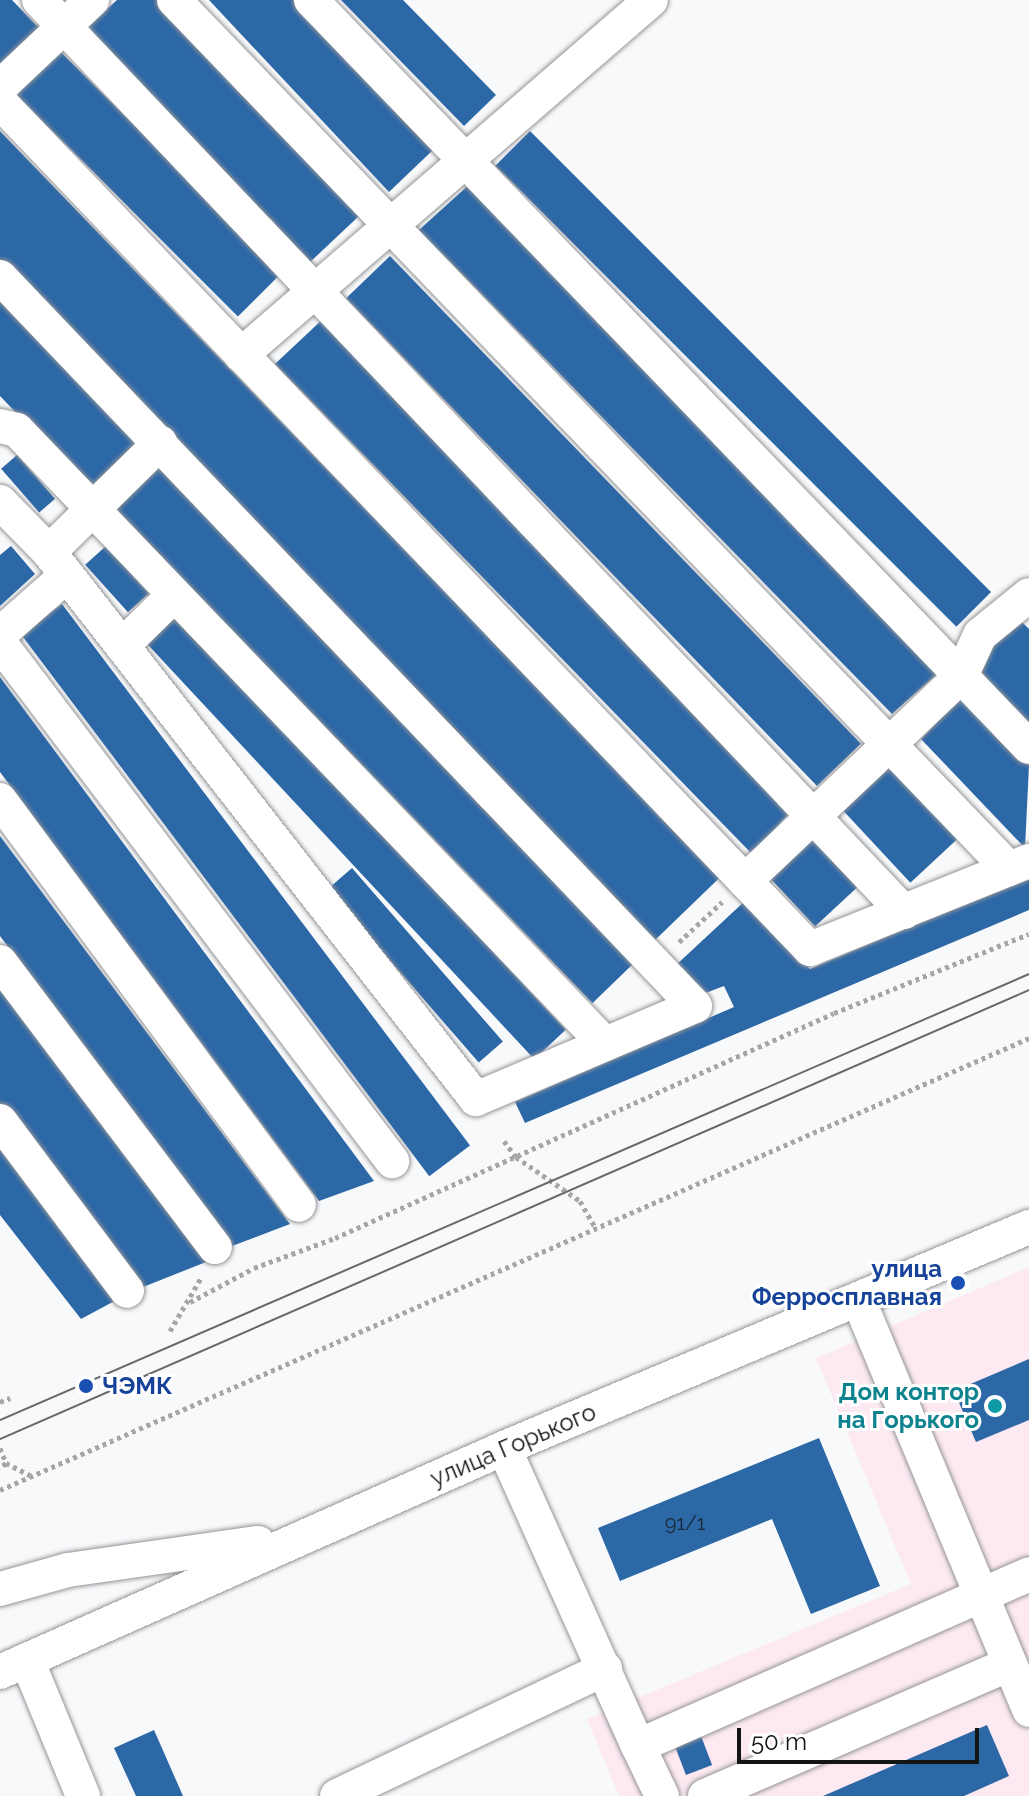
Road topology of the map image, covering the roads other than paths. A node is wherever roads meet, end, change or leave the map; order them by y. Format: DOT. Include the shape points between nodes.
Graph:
graph roads {
  1 [pos="39,0"];
  2 [pos="92,0"];
  3 [pos="174,0"];
  4 [pos="311,0"];
  5 [pos="651,0"];
  6 [pos="65,27"];
  7 [pos="0,87"];
  8 [pos="0,102"];
  9 [pos="467,160"];
  10 [pos="390,226"];
  11 [pos="0,277"];
  12 [pos="316,290"];
  13 [pos="241,355"];
  14 [pos="0,426"];
  15 [pos="160,443"];
  16 [pos="92,509"];
  17 [pos="4,515"];
  18 [pos="58,564"];
  19 [pos="174,595"];
  20 [pos="1029,595"];
  21 [pos="0,634"];
  22 [pos="0,643"];
  23 [pos="122,646"];
  24 [pos="961,676"];
  25 [pos="892,742"];
  26 [pos="1029,747"];
  27 [pos="0,800"];
  28 [pos="815,817"];
  29 [pos="1019,865"];
  30 [pos="745,881"];
  31 [pos="904,912"];
  32 [pos="0,962"];
  33 [pos="605,1044"];
  34 [pos="0,1121"];
  35 [pos="392,1161"];
  36 [pos="299,1205"];
  37 [pos="1029,1227"];
  38 [pos="210,1259"];
  39 [pos="127,1291"];
  40 [pos="859,1301"];
  41 [pos="504,1448"];
  42 [pos="298,1537"];
  43 [pos="1029,1574"];
  44 [pos="0,1589"];
  45 [pos="983,1595"];
  46 [pos="1010,1664"];
  47 [pos="13,1666"];
  48 [pos="605,1669"];
  49 [pos="1029,1710"];
  50 [pos="638,1746"];
  51 [pos="83,1796"];
  52 [pos="337,1796"];
  53 [pos="662,1796"];
  54 [pos="705,1796"];
  1 -- 6 [label="street"];
  2 -- 6 [label="street"];
  3 -- 10 [label="street"];
  4 -- 9 [label="street"];
  5 -- 9 [label="street"];
  6 -- 7 [label="street"];
  6 -- 12 [label="street"];
  8 -- 13 [label="street"];
  9 -- 10 [label="street"];
  9 -- 24 [label="street"];
  10 -- 12 [label="street"];
  10 -- 25 [label="street"];
  11 -- 15 [label="street"];
  12 -- 13 [label="street"];
  12 -- 28 [label="street"];
  13 -- 30 [label="street"];
  14 -- 16 [label="street" via="17,430"];
  15 -- 16 [label="street"];
  15 -- 33 [label="street" via="695,1006"];
  16 -- 18 [label="street"];
  16 -- 19 [label="street"];
  17 -- 18 [label="street"];
  18 -- 21 [label="street"];
  18 -- 23 [label="street"];
  19 -- 23 [label="street"];
  19 -- 33 [label="street"];
  20 -- 24 [label="street" via="980,635"];
  22 -- 35 [label="street"];
  23 -- 33 [label="street" via="476,1099"];
  24 -- 25 [label="street"];
  24 -- 26 [label="street"];
  25 -- 28 [label="street"];
  25 -- 29 [label="street"];
  27 -- 36 [label="street"];
  28 -- 30 [label="street"];
  28 -- 31 [label="street"];
  29 -- 31 [label="street"];
  30 -- 31 [label="street" via="810,949"];
  32 -- 38 [label="street"];
  34 -- 39 [label="street"];
  37 -- 40 [label="street, улица Горького"];
  40 -- 41 [label="street, улица Горького"];
  40 -- 45 [label="street"];
  41 -- 42 [label="street, улица Горького"];
  41 -- 48 [label="street"];
  42 -- 44 [label="street" via="68,1570"];
  42 -- 47 [label="street, улица Горького"];
  43 -- 45 [label="street"];
  45 -- 46 [label="street"];
  45 -- 50 [label="street"];
  46 -- 49 [label="street"];
  46 -- 54 [label="street"];
  47 -- 51 [label="street"];
  48 -- 50 [label="street"];
  48 -- 52 [label="street"];
  50 -- 53 [label="street"];
}
